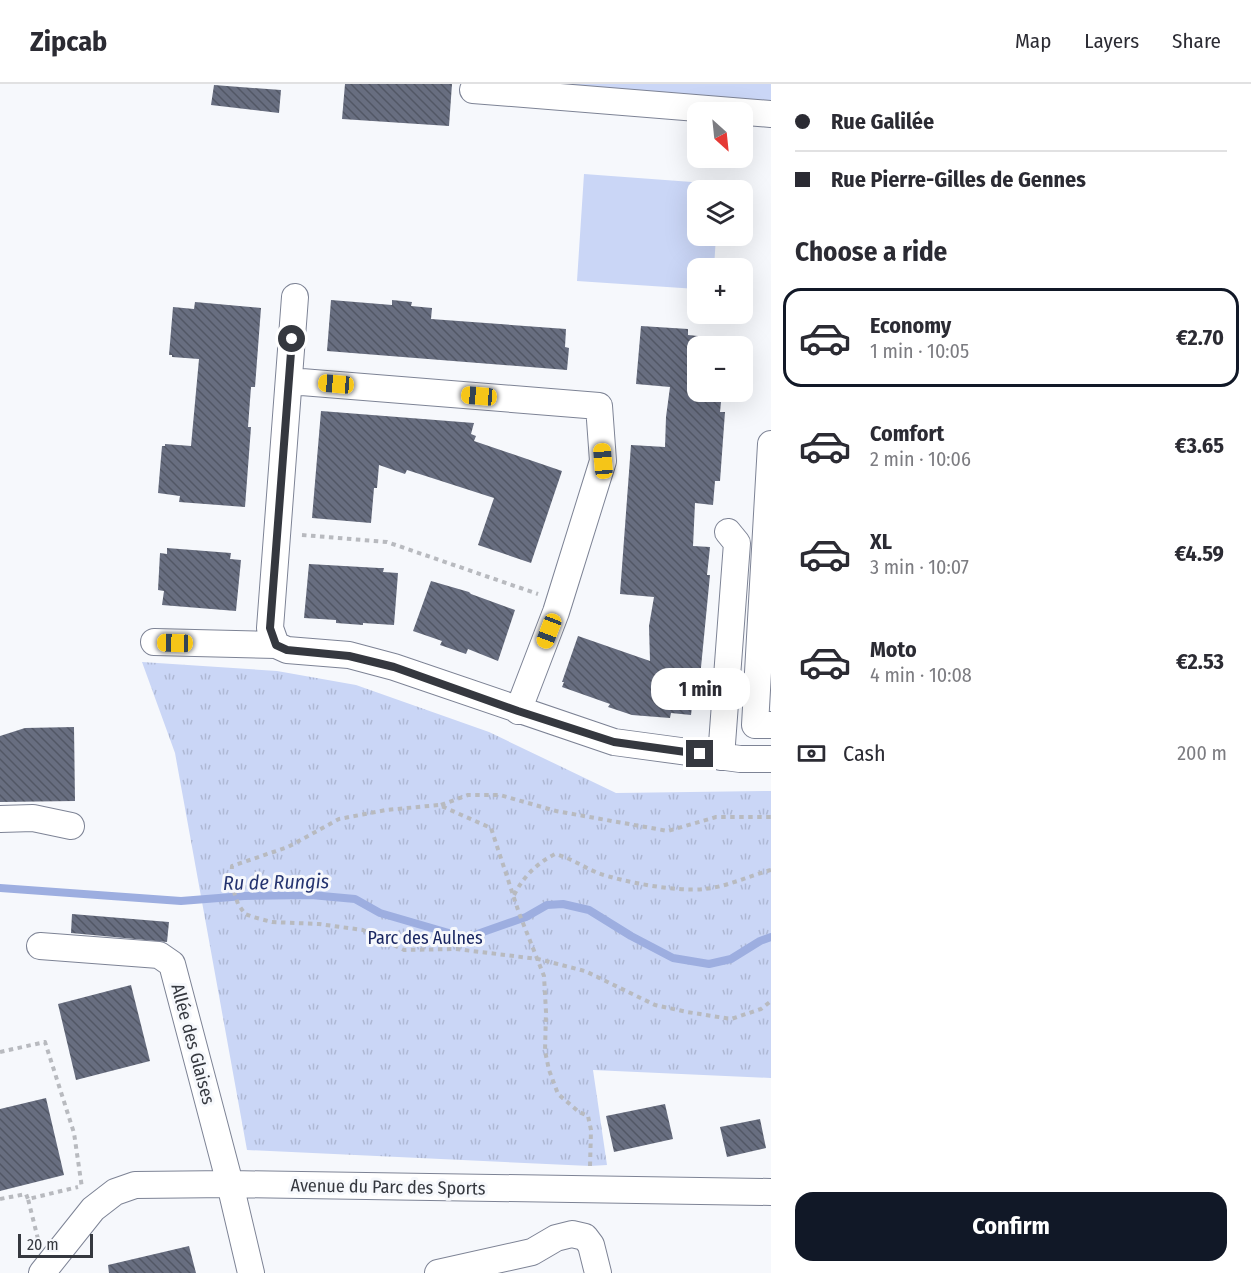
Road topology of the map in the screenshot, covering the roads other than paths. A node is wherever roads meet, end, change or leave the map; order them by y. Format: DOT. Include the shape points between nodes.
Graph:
graph roads {
  1 [pos="473,90"];
  2 [pos="771,114"];
  3 [pos="295,297"];
  4 [pos="289,381"];
  5 [pos="771,444"];
  6 [pos="728,532"];
  7 [pos="154,642"];
  8 [pos="276,645"];
  9 [pos="518,711"];
  10 [pos="771,725"];
  11 [pos="722,757"];
  12 [pos="771,759"];
  13 [pos="0,819"];
  14 [pos="71,826"];
  15 [pos="40,946"];
  16 [pos="230,1184"];
  17 [pos="771,1192"];
  18 [pos="51,1268"];
  19 [pos="251,1273"];
  20 [pos="438,1273"];
  21 [pos="598,1273"];
  1 -- 2 [label="street"];
  3 -- 4 [label="street"];
  4 -- 8 [label="street" via="270,628"];
  4 -- 9 [label="street" via="599,405 603,461 559,601"];
  5 -- 10 [label="street" via="755,725"];
  6 -- 11 [label="street" via="737,543"];
  7 -- 8 [label="street"];
  8 -- 9 [label="street" via="394,667"];
  9 -- 11 [label="street" via="614,742"];
  11 -- 12 [label="street"];
  13 -- 14 [label="street" via="33,818"];
  15 -- 16 [label="street, Allée des Glaises" via="159,955 172,964"];
  16 -- 17 [label="street, Avenue du Parc des Sports"];
  16 -- 18 [label="street, Avenue du Parc des Sports" via="135,1185 89,1196"];
  16 -- 19 [label="street, Allée des Glaises"];
  20 -- 21 [label="street" via="532,1252 572,1234 585,1237 591,1245"];
}
